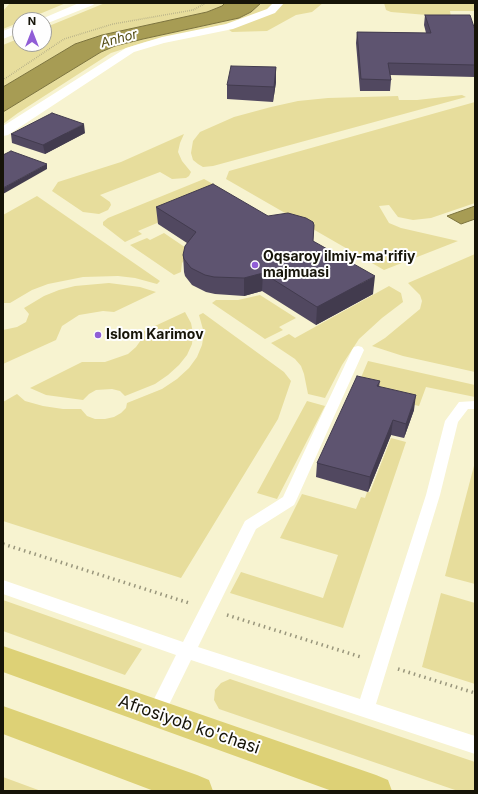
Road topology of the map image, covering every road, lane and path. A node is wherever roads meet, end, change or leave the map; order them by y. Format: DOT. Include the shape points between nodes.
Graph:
graph roads {
  1 [pos="82,3"];
  2 [pos="89,3"];
  3 [pos="206,3"];
  4 [pos="279,3"];
  5 [pos="52,15"];
  6 [pos="52,18"];
  7 [pos="3,80"];
  8 [pos="3,132"];
  9 [pos="358,350"];
  10 [pos="475,405"];
  11 [pos="3,544"];
  12 [pos="3,587"];
  13 [pos="208,609"];
  14 [pos="187,651"];
  15 [pos="3,659"];
  16 [pos="380,663"];
  17 [pos="475,693"];
  18 [pos="366,709"];
  19 [pos="156,714"];
  20 [pos="3,720"];
  21 [pos="475,745"];
  22 [pos="197,791"];
  23 [pos="376,791"];
  1 -- 5 [label="street"];
  2 -- 6 [label="street"];
  3 -- 7 [label="path" via="193,10 113,24 64,39"];
  4 -- 8 [label="street" via="271,11 229,27 162,40 130,50"];
  9 -- 13 [label="lane" via="289,501 250,525"];
  10 -- 16 [label="lane" via="464,405 452,421 433,495"];
  11 -- 13 [label="path"];
  12 -- 14 [label="lane"];
  13 -- 14 [label="lane"];
  13 -- 16 [label="path"];
  14 -- 18 [label="lane"];
  14 -- 19 [label="lane"];
  15 -- 19 [label="main road, Afrosiyob ko'chasi"];
  16 -- 17 [label="path"];
  16 -- 18 [label="lane"];
  18 -- 21 [label="lane"];
  19 -- 23 [label="main road, Afrosiyob ko'chasi"];
  20 -- 22 [label="main road"];
}
